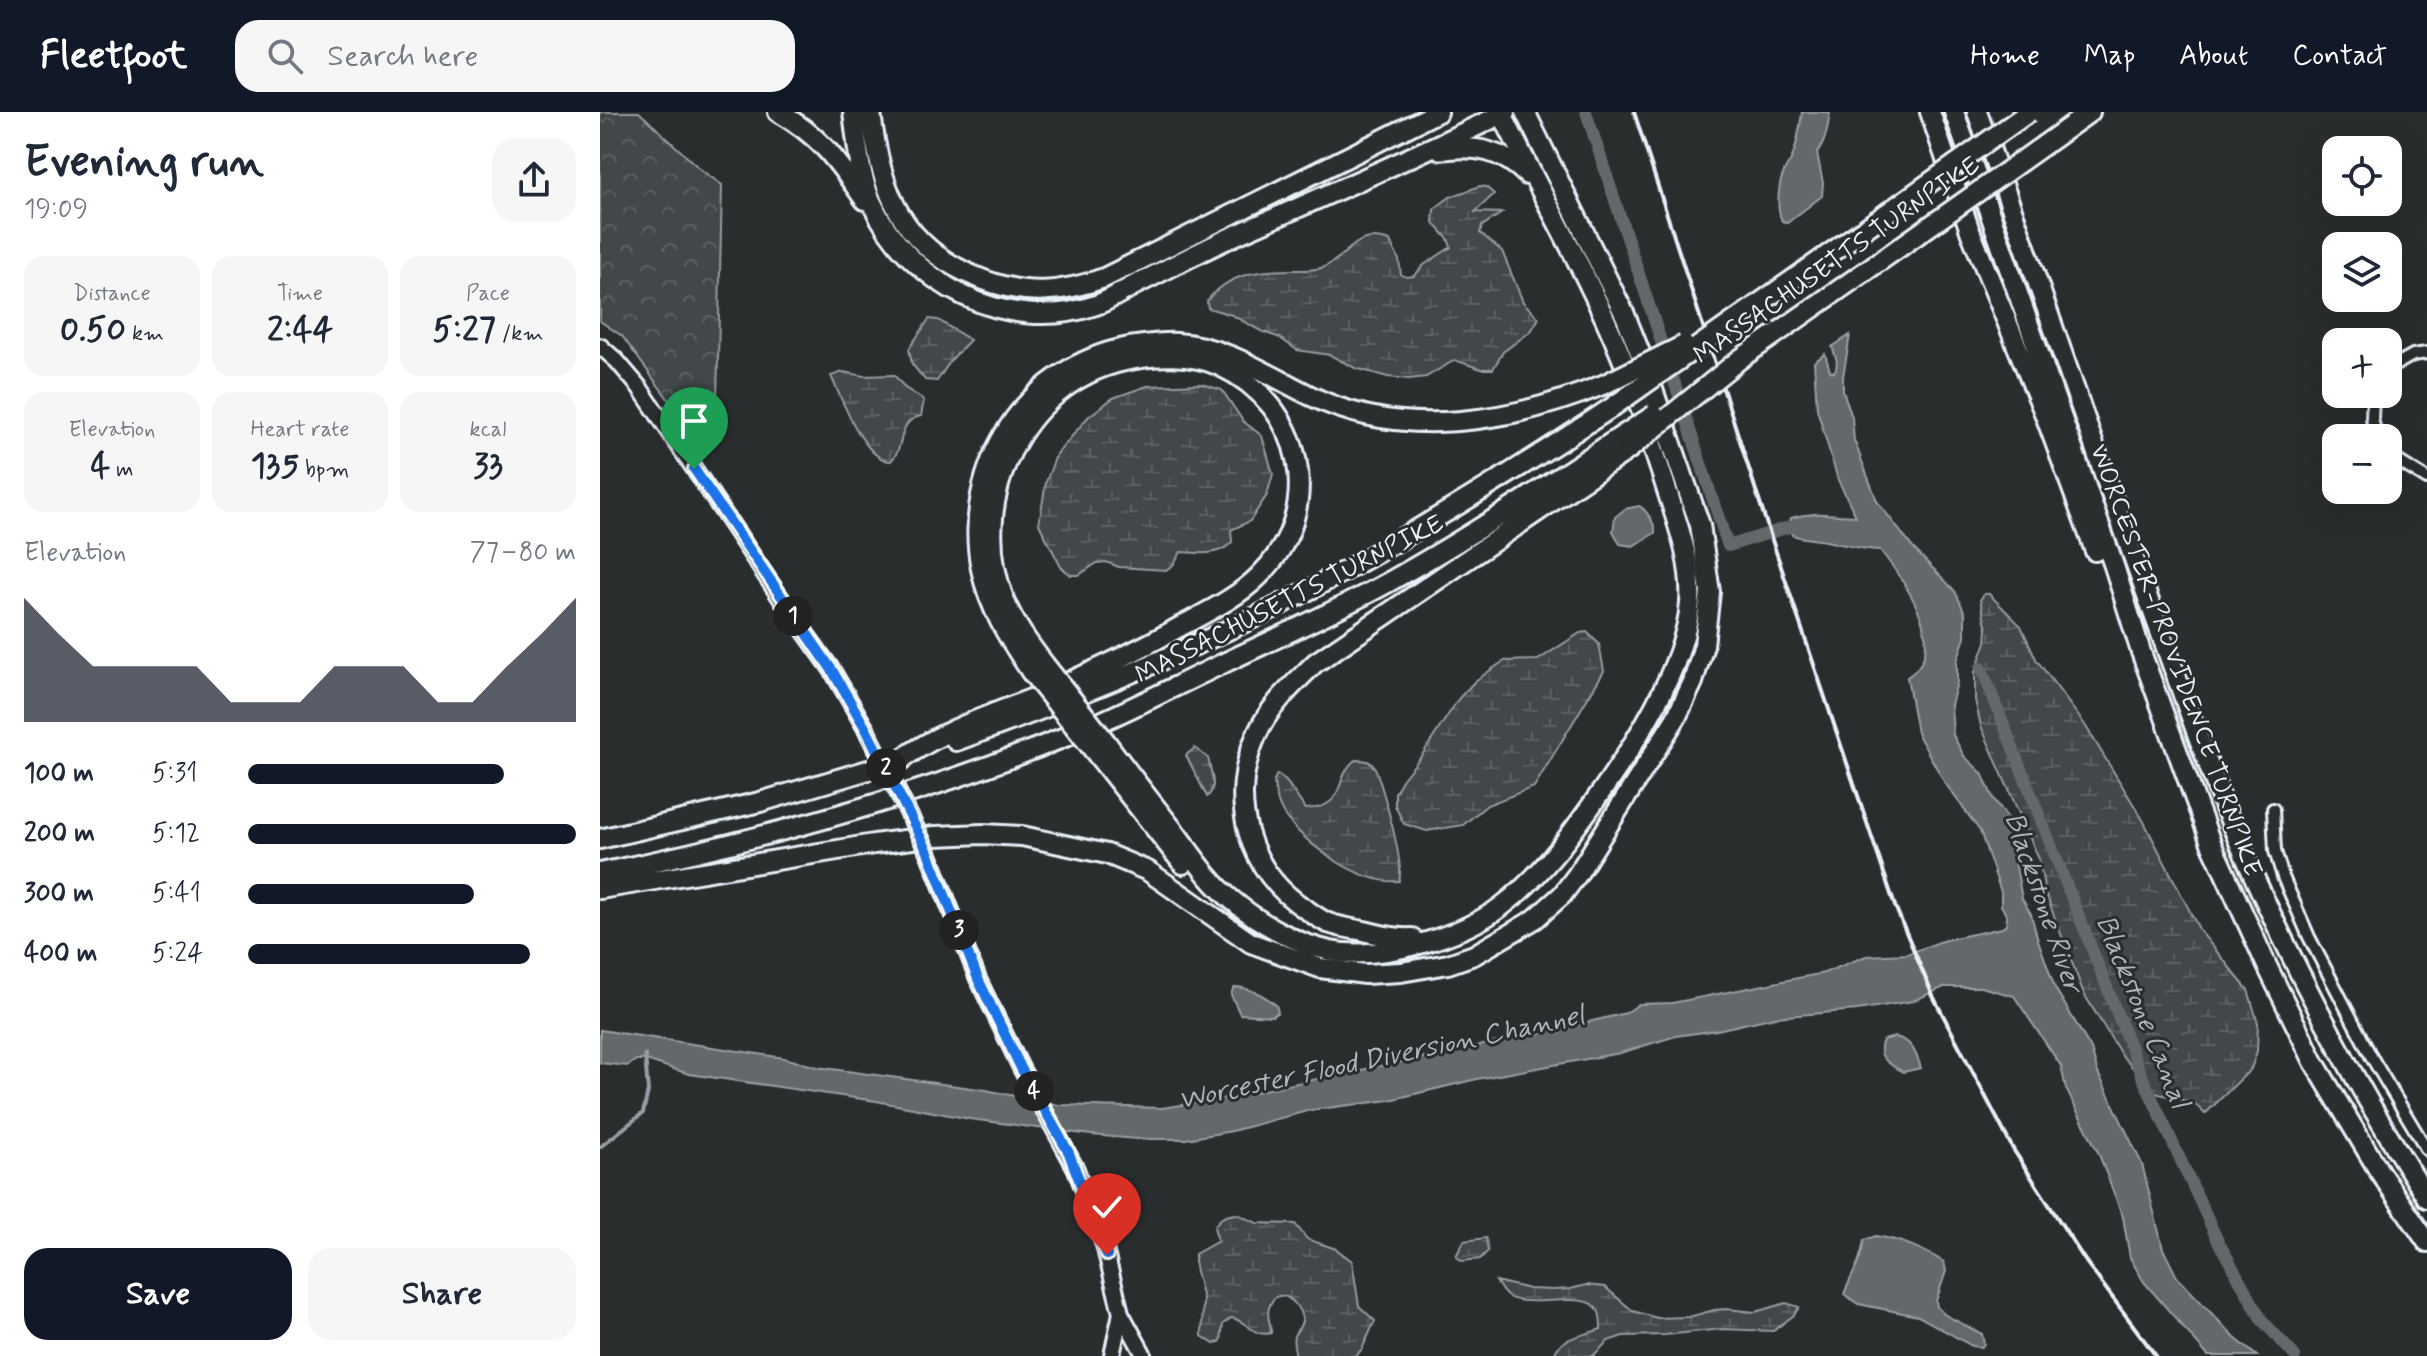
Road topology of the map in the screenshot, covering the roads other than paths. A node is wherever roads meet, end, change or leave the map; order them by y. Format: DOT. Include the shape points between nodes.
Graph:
graph roads {
  1 [pos="778,112"];
  2 [pos="853,112"];
  3 [pos="871,112"];
  4 [pos="1438,112"];
  5 [pos="1525,112"];
  6 [pos="1930,112"];
  7 [pos="1954,112"];
  8 [pos="1977,112"];
  9 [pos="2029,112"];
  10 [pos="2090,112"];
  11 [pos="1503,113"];
  12 [pos="1415,157"];
  13 [pos="1535,183"];
  14 [pos="881,221"];
  15 [pos="1730,324"];
  16 [pos="600,346"];
  17 [pos="2427,353"];
  18 [pos="2402,361"];
  19 [pos="1626,443"];
  20 [pos="2402,464"];
  21 [pos="2427,479"];
  22 [pos="2141,652"];
  23 [pos="1038,668"];
  24 [pos="1098,745"];
  25 [pos="895,763"];
  26 [pos="2273,809"];
  27 [pos="600,839"];
  28 [pos="600,873"];
  29 [pos="600,889"];
  30 [pos="1455,932"];
  31 [pos="1279,952"];
  32 [pos="2427,1150"];
  33 [pos="2427,1198"];
  34 [pos="2427,1242"];
  35 [pos="1121,1313"];
  36 [pos="1145,1354"];
  37 [pos="1112,1356"];
  1 -- 14 [label="highway" via="805,128 835,157"];
  2 -- 14 [label="highway" via="869,198"];
  3 -- 4 [label="highway" via="881,171 892,199 922,243 957,270 1000,287 1038,293 1104,278"];
  5 -- 31 [label="highway" via="1625,315 1700,525 1710,592 1700,661 1676,718 1646,769 1577,875 1535,919 1474,955 1401,972 1320,968"];
  6 -- 22 [label="highway" via="1970,231 2113,598"];
  7 -- 22 [label="highway, WORCESTER-PROVIDENCE TURNPIKE"];
  8 -- 33 [label="highway, WORCESTER-PROVIDENCE TURNPIKE" via="2223,804 2324,1023"];
  9 -- 15 [label="highway, MASSACHUSETTS TURNPIKE, bridge"];
  10 -- 19 [label="highway, MASSACHUSETTS TURNPIKE, bridge"];
  11 -- 12 [label="highway"];
  11 -- 13 [label="highway"];
  12 -- 13 [label="highway" via="1463,147 1484,149 1503,156"];
  12 -- 14 [label="highway" via="1231,237 1097,305 1064,313 1012,313 978,303 922,270"];
  13 -- 30 [label="highway" via="1623,359 1681,537 1690,602 1677,663 1612,777 1570,836 1527,885 1475,925"];
  15 -- 23 [label="highway, bridge" via="1605,384 1541,406 1453,421 1411,422 1350,413 1207,347 1148,344 1085,360 1047,385 1018,414 997,446 981,492 978,543 988,596 997,619"];
  15 -- 25 [label="highway, MASSACHUSETTS TURNPIKE, bridge" via="1611,408 1428,523 1310,589 1140,670"];
  16 -- 35 [label="street, bridge" via="640,388 832,670 866,729 928,852 978,979 1076,1169 1103,1240"];
  17 -- 18 [label="street"];
  19 -- 28 [label="highway, MASSACHUSETTS TURNPIKE" via="1389,582 1104,721 863,806"];
  19 -- 30 [label="highway" via="1315,663 1280,698 1257,734 1246,768 1244,816 1249,841 1273,883 1327,923 1399,939"];
  20 -- 21 [label="street"];
  22 -- 34 [label="highway, WORCESTER-PROVIDENCE TURNPIKE" via="2211,843 2267,966 2346,1118"];
  23 -- 24 [label="highway, bridge"];
  23 -- 25 [label="highway" via="1004,597 993,538 1002,470 1025,427 1059,392 1120,362 1166,356 1195,360 1218,365 1241,379 1276,409 1298,470 1297,504 1288,535 1258,577 1144,648 945,734"];
  24 -- 30 [label="highway" via="1208,877 1233,901 1285,935 1331,951 1366,952 1404,948"];
  24 -- 31 [label="highway" via="1202,888"];
  25 -- 27 [label="highway, MASSACHUSETTS TURNPIKE" via="760,802"];
  26 -- 32 [label="street" via="2275,851 2309,937"];
  29 -- 31 [label="highway" via="935,836 1022,836 1107,854 1148,871 1251,943"];
  35 -- 36 [label="street"];
  35 -- 37 [label="street"];
  36 -- 37 [label="street" via="1127,1349"];
}
